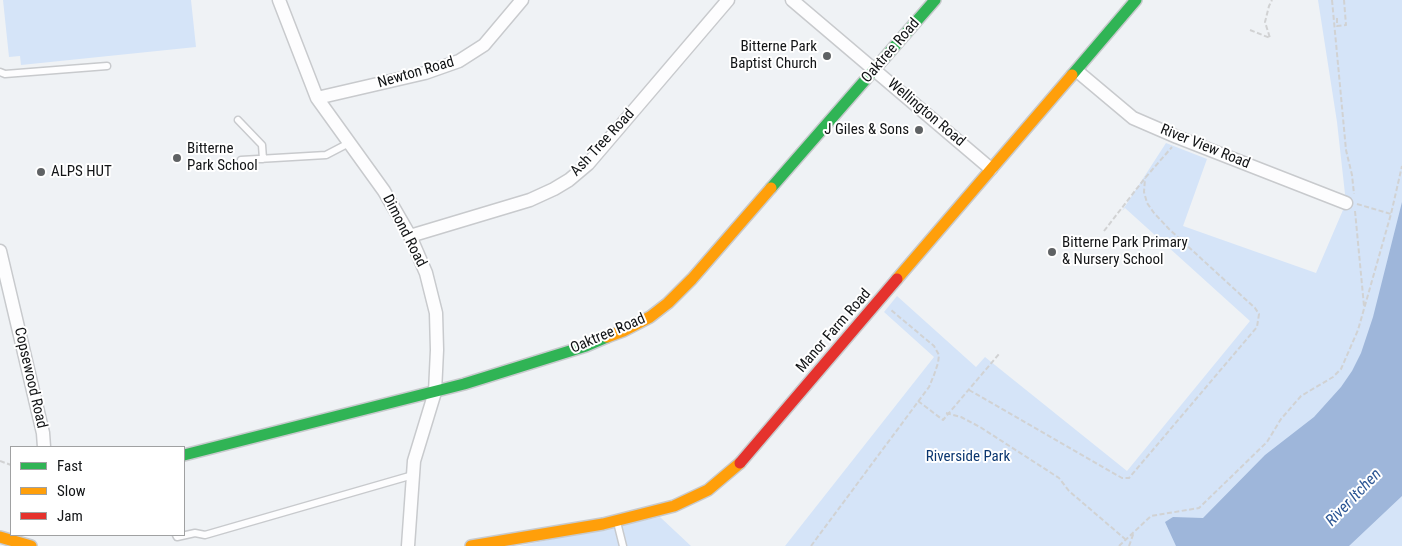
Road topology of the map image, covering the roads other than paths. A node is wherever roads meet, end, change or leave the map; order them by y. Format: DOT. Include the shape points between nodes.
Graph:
graph roads {
  1 [pos="279,0"];
  2 [pos="522,0"];
  3 [pos="728,0"];
  4 [pos="792,0"];
  5 [pos="935,0"];
  6 [pos="1136,0"];
  7 [pos="107,66"];
  8 [pos="874,70"];
  9 [pos="1077,71"];
  10 [pos="0,72"];
  11 [pos="317,98"];
  12 [pos="238,120"];
  13 [pos="349,143"];
  14 [pos="263,159"];
  15 [pos="242,160"];
  16 [pos="991,169"];
  17 [pos="1350,203"];
  18 [pos="410,236"];
  19 [pos="0,251"];
  20 [pos="435,392"];
  21 [pos="44,446"];
  22 [pos="185,455"];
  23 [pos="413,475"];
  24 [pos="617,521"];
  25 [pos="185,535"];
  26 [pos="0,537"];
  27 [pos="30,546"];
  28 [pos="408,546"];
  29 [pos="471,546"];
  30 [pos="623,546"];
  1 -- 11 [label="street, Dimond Road"];
  2 -- 11 [label="street, Newton Road" via="484,45 459,61 425,73"];
  3 -- 18 [label="street, Ash Tree Road" via="588,164 569,180 530,200"];
  4 -- 8 [label="street, Wellington Road"];
  5 -- 8 [label="street, Oaktree Road"];
  6 -- 9 [label="street, Manor Farm Road"];
  7 -- 10 [label="lane"];
  8 -- 16 [label="street, Wellington Road"];
  8 -- 20 [label="street, Oaktree Road" via="692,279 650,317 586,346"];
  9 -- 16 [label="street, Manor Farm Road"];
  9 -- 17 [label="street, River View Road" via="1133,118"];
  11 -- 13 [label="street, Dimond Road"];
  12 -- 14 [label="lane" via="262,145"];
  13 -- 14 [label="lane" via="326,155"];
  13 -- 18 [label="street, Dimond Road" via="384,191"];
  14 -- 15 [label="lane"];
  16 -- 24 [label="street, Manor Farm Road" via="739,464 708,490 674,506"];
  18 -- 20 [label="street, Dimond Road" via="426,273 436,313"];
  19 -- 21 [label="street, Copsewood Road"];
  20 -- 22 [label="street, Oaktree Road"];
  20 -- 23 [label="street, Dimond Road" via="414,461"];
  23 -- 25 [label="lane" via="204,535"];
  23 -- 28 [label="street, Dimond Road"];
  24 -- 29 [label="street, Manor Farm Road"];
  24 -- 30 [label="lane"];
  26 -- 27 [label="street"];
}
